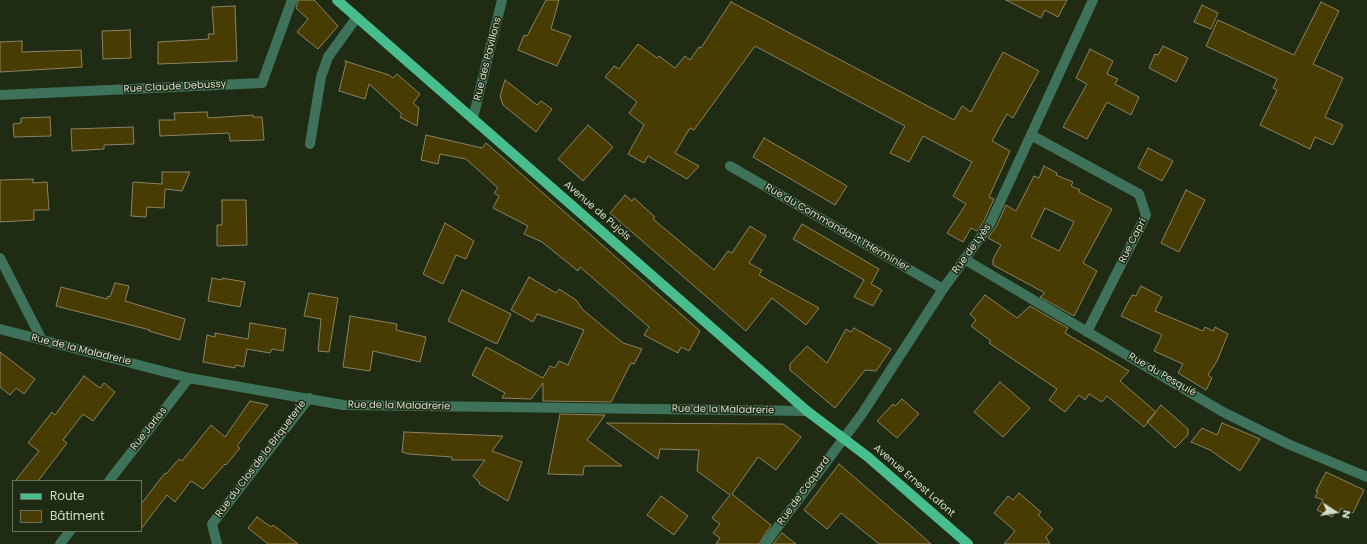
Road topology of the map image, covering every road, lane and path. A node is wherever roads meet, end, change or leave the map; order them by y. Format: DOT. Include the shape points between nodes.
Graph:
graph roads {
  1 [pos="292,0"];
  2 [pos="337,0"];
  3 [pos="502,0"];
  4 [pos="1093,0"];
  5 [pos="347,4"];
  6 [pos="357,17"];
  7 [pos="0,95"];
  8 [pos="473,118"];
  9 [pos="1031,135"];
  10 [pos="310,144"];
  11 [pos="730,166"];
  12 [pos="0,258"];
  13 [pos="964,259"];
  14 [pos="943,289"];
  15 [pos="0,329"];
  16 [pos="1087,332"];
  17 [pos="42,340"];
  18 [pos="189,378"];
  19 [pos="309,398"];
  20 [pos="807,410"];
  21 [pos="843,438"];
  22 [pos="1367,477"];
  23 [pos="110,480"];
  24 [pos="69,532"];
  25 [pos="60,544"];
  26 [pos="217,544"];
  27 [pos="765,544"];
  28 [pos="968,544"];
  1 -- 7 [label="street, Rue Claude Debussy" via="262,82"];
  2 -- 5 [label="main road, Avenue de Pujols"];
  3 -- 8 [label="street, Rue des Pavillons"];
  4 -- 9 [label="street, Rue de Lyès"];
  5 -- 6 [label="main road, Avenue de Pujols"];
  6 -- 8 [label="main road, Avenue de Pujols"];
  6 -- 10 [label="street" via="328,56 321,77"];
  8 -- 20 [label="main road, Avenue de Pujols"];
  9 -- 13 [label="street, Rue de Lyès" via="990,224"];
  9 -- 16 [label="street, Rue Capri" via="1139,194 1146,215"];
  11 -- 14 [label="street, Rue du Commandant l’Herminier"];
  12 -- 17 [label="street"];
  13 -- 14 [label="street, Rue de Lyès"];
  13 -- 16 [label="street, Rue du Pesquié"];
  14 -- 21 [label="street, Rue de Lyès" via="862,414"];
  15 -- 17 [label="street, Rue de la Maladrerie"];
  16 -- 22 [label="street, Rue du Pesquié" via="1224,412 1288,444"];
  17 -- 18 [label="street, Rue de la Maladrerie"];
  18 -- 19 [label="street, Rue de la Maladrerie"];
  18 -- 23 [label="street, Rue Jarlas"];
  19 -- 20 [label="street, Rue de la Maladrerie" via="343,405"];
  19 -- 26 [label="street, Rue du Clos de la Briqueterie" via="212,524"];
  20 -- 21 [label="main road, Avenue de Pujols"];
  21 -- 27 [label="street, Rue de Coquard"];
  21 -- 28 [label="main road, Avenue Ernest Lafont"];
  24 -- 25 [label="street"];
}
